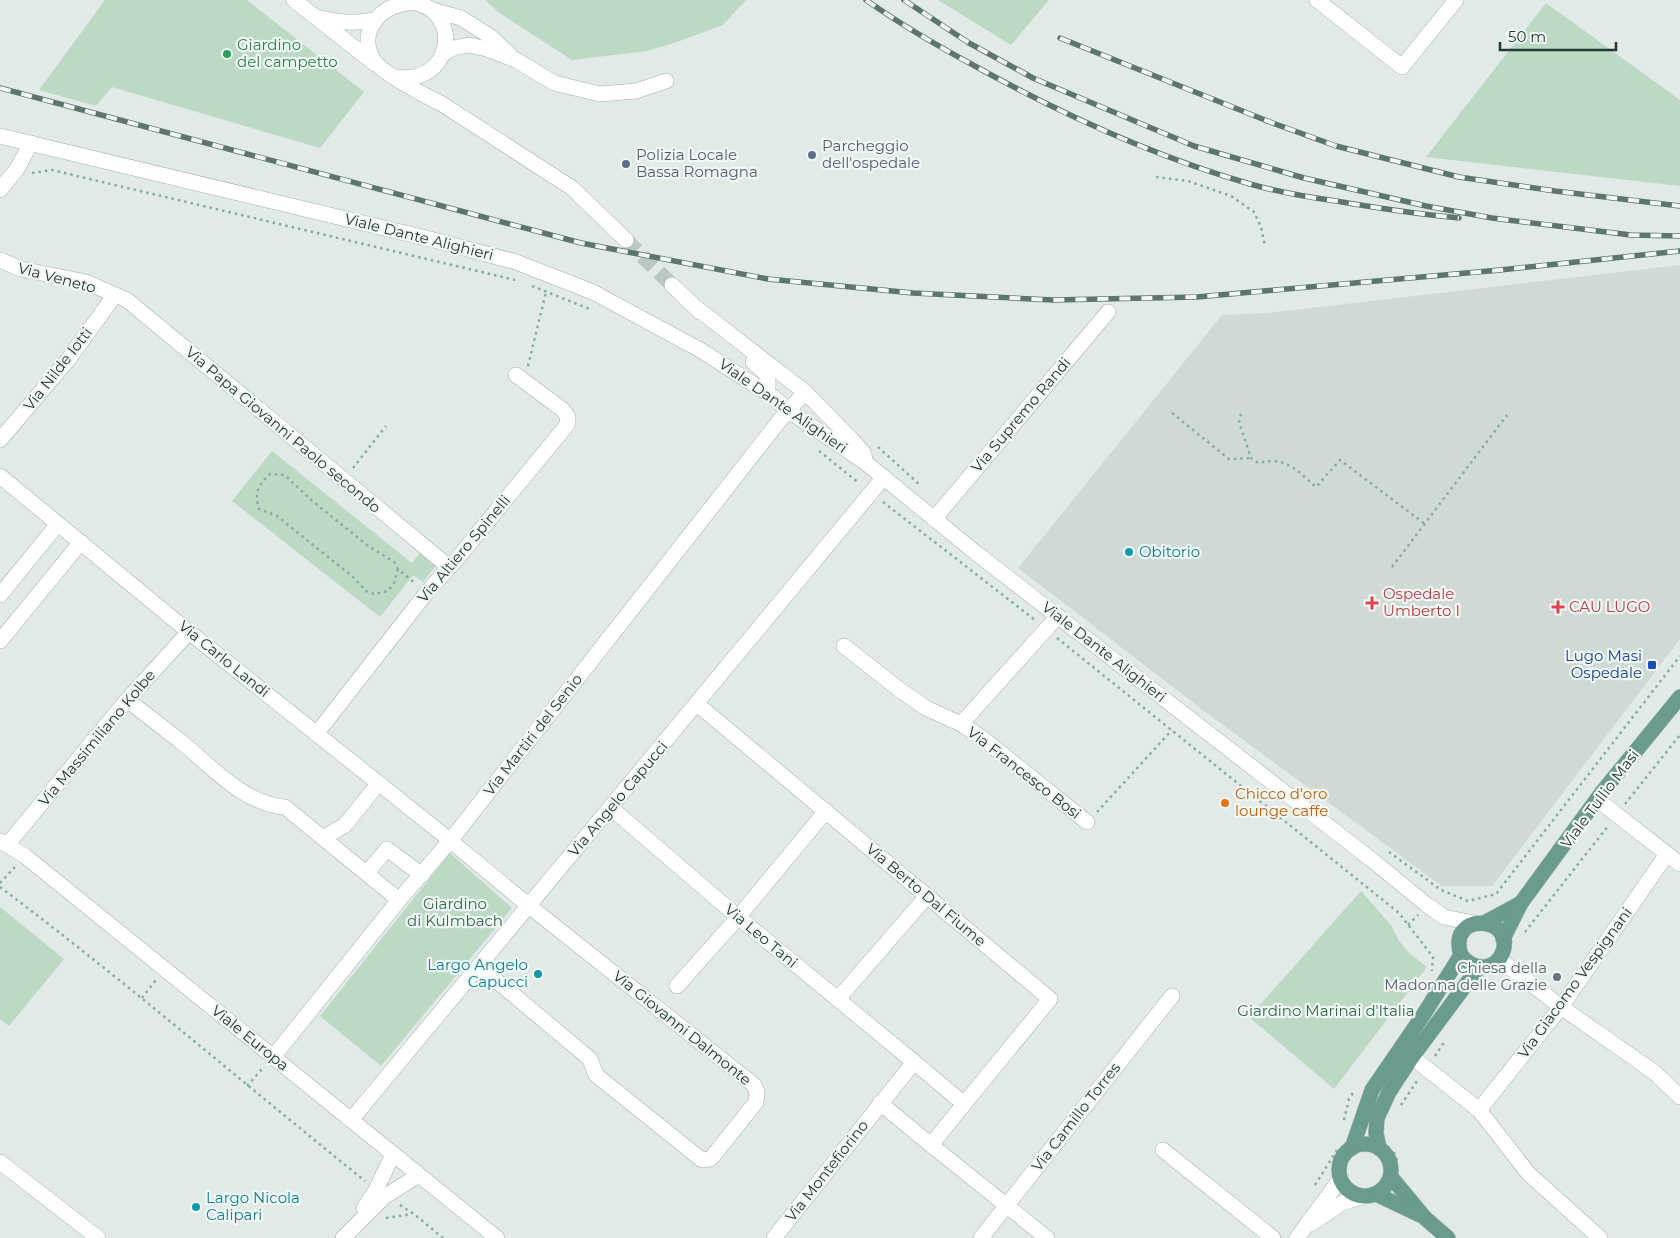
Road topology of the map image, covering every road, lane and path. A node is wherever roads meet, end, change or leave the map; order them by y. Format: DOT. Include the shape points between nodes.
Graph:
graph roads {
  1 [pos="294,0"];
  2 [pos="1317,0"];
  3 [pos="1456,0"];
  4 [pos="432,10"];
  5 [pos="314,16"];
  6 [pos="373,20"];
  7 [pos="443,54"];
  8 [pos="516,60"];
  9 [pos="379,67"];
  10 [pos="428,72"];
  11 [pos="396,77"];
  12 [pos="666,81"];
  13 [pos="442,104"];
  14 [pos="0,136"];
  15 [pos="31,143"];
  16 [pos="25,174"];
  17 [pos="1156,177"];
  18 [pos="0,190"];
  19 [pos="626,240"];
  20 [pos="1265,246"];
  21 [pos="0,260"];
  22 [pos="516,280"];
  23 [pos="672,285"];
  24 [pos="531,286"];
  25 [pos="546,292"];
  26 [pos="115,295"];
  27 [pos="694,306"];
  28 [pos="1108,312"];
  29 [pos="600,314"];
  30 [pos="520,378"];
  31 [pos="789,378"];
  32 [pos="805,392"];
  33 [pos="770,396"];
  34 [pos="789,410"];
  35 [pos="1172,413"];
  36 [pos="1241,414"];
  37 [pos="1507,415"];
  38 [pos="386,426"];
  39 [pos="0,440"];
  40 [pos="875,444"];
  41 [pos="818,451"];
  42 [pos="1251,458"];
  43 [pos="866,463"];
  44 [pos="0,476"];
  45 [pos="884,478"];
  46 [pos="343,481"];
  47 [pos="924,490"];
  48 [pos="872,493"];
  49 [pos="934,519"];
  50 [pos="58,524"];
  51 [pos="1425,524"];
  52 [pos="80,542"];
  53 [pos="1392,567"];
  54 [pos="449,568"];
  55 [pos="398,569"];
  56 [pos="427,592"];
  57 [pos="0,595"];
  58 [pos="1058,616"];
  59 [pos="1046,629"];
  60 [pos="189,632"];
  61 [pos="0,641"];
  62 [pos="844,646"];
  63 [pos="1680,656"];
  64 [pos="1680,697"];
  65 [pos="127,700"];
  66 [pos="697,704"];
  67 [pos="961,724"];
  68 [pos="1172,730"];
  69 [pos="317,734"];
  70 [pos="1680,734"];
  71 [pos="378,784"];
  72 [pos="1598,800"];
  73 [pos="611,808"];
  74 [pos="826,811"];
  75 [pos="1617,815"];
  76 [pos="1087,822"];
  77 [pos="323,838"];
  78 [pos="450,841"];
  79 [pos="3,843"];
  80 [pos="1385,850"];
  81 [pos="1667,854"];
  82 [pos="26,856"];
  83 [pos="1680,864"];
  84 [pos="367,872"];
  85 [pos="422,875"];
  86 [pos="0,882"];
  87 [pos="0,887"];
  88 [pos="927,896"];
  89 [pos="399,900"];
  90 [pos="1521,902"];
  91 [pos="528,905"];
  92 [pos="738,917"];
  93 [pos="1444,917"];
  94 [pos="1479,923"];
  95 [pos="1522,936"];
  96 [pos="1503,939"];
  97 [pos="1460,948"];
  98 [pos="1499,958"];
  99 [pos="479,966"];
  100 [pos="1479,967"];
  101 [pos="164,970"];
  102 [pos="1432,973"];
  103 [pos="678,986"];
  104 [pos="1172,996"];
  105 [pos="142,998"];
  106 [pos="838,999"];
  107 [pos="1561,1007"];
  108 [pos="273,1057"];
  109 [pos="1412,1057"];
  110 [pos="914,1062"];
  111 [pos="1420,1075"];
  112 [pos="1360,1083"];
  113 [pos="247,1086"];
  114 [pos="1680,1097"];
  115 [pos="880,1103"];
  116 [pos="964,1104"];
  117 [pos="1399,1108"];
  118 [pos="1478,1110"];
  119 [pos="351,1120"];
  120 [pos="1343,1124"];
  121 [pos="931,1145"];
  122 [pos="1345,1148"];
  123 [pos="1386,1148"];
  124 [pos="1162,1150"];
  125 [pos="393,1154"];
  126 [pos="0,1162"];
  127 [pos="1394,1170"];
  128 [pos="419,1175"];
  129 [pos="1341,1178"];
  130 [pos="380,1193"];
  131 [pos="1370,1195"];
  132 [pos="1326,1198"];
  133 [pos="1006,1206"];
  134 [pos="414,1214"];
  135 [pos="382,1218"];
  136 [pos="1425,1218"];
  137 [pos="347,1233"];
  138 [pos="1301,1233"];
  139 [pos="98,1238"];
  140 [pos="443,1238"];
  141 [pos="497,1238"];
  142 [pos="774,1238"];
  143 [pos="982,1238"];
  144 [pos="1047,1238"];
  145 [pos="1273,1238"];
  146 [pos="1448,1238"];
  147 [pos="1600,1238"];
  1 -- 5 [label="street"];
  2 -- 3 [label="street" via="1402,67"];
  4 -- 6 [label="street" via="422,4 400,2 380,11"];
  4 -- 7 [label="street" via="443,26"];
  4 -- 8 [label="street" via="461,18 491,37"];
  5 -- 6 [label="street" via="337,23"];
  5 -- 9 [label="street"];
  6 -- 9 [label="street" via="369,29 369,50"];
  7 -- 8 [label="street" via="469,45"];
  7 -- 10 [label="street"];
  8 -- 12 [label="street" via="554,83 600,94 636,91"];
  9 -- 11 [label="street"];
  10 -- 11 [label="street" via="412,78"];
  10 -- 13 [label="street"];
  11 -- 13 [label="street"];
  13 -- 19 [label="street" via="572,188"];
  14 -- 15 [label="street, Viale Dante Alighieri"];
  15 -- 18 [label="street" via="17,169"];
  15 -- 33 [label="street, Viale Dante Alighieri" via="425,237 516,262 593,292 702,351"];
  16 -- 22 [label="path" via="52,170"];
  17 -- 20 [label="path" via="1188,180 1231,196 1254,212 1262,227"];
  21 -- 26 [label="street, Via Veneto" via="21,269 86,282"];
  23 -- 27 [label="street"];
  24 -- 25 [label="path"];
  25 -- 29 [label="path"];
  25 -- 30 [label="path"];
  26 -- 39 [label="street, Via Nilde Iotti" via="67,361"];
  26 -- 46 [label="street, Via Papa Giovanni Paolo secondo" via="127,300"];
  27 -- 31 [label="street"];
  27 -- 33 [label="street" via="766,374 770,382"];
  28 -- 49 [label="street, Via Supremo Randi"];
  30 -- 54 [label="street, Via Altiero Spinelli" via="563,410 568,417 567,425"];
  31 -- 32 [label="street"];
  31 -- 33 [label="street"];
  32 -- 34 [label="street, Via Martiri del Senio"];
  32 -- 43 [label="street" via="863,452"];
  33 -- 34 [label="street, Viale Dante Alighieri"];
  34 -- 43 [label="street, Viale Dante Alighieri"];
  34 -- 78 [label="street, Via Martiri del Senio"];
  35 -- 42 [label="path" via="1229,459"];
  36 -- 42 [label="path" via="1239,422"];
  37 -- 51 [label="path"];
  38 -- 46 [label="path"];
  40 -- 47 [label="path"];
  41 -- 48 [label="path"];
  42 -- 51 [label="path" via="1258,464 1268,461 1286,463 1316,487 1340,460"];
  43 -- 45 [label="street, Viale Dante Alighieri"];
  44 -- 50 [label="street, Via Carlo Landi"];
  45 -- 48 [label="street, Via Angelo Capucci"];
  45 -- 49 [label="street, Viale Dante Alighieri"];
  46 -- 54 [label="street, Via Papa Giovanni Paolo secondo"];
  48 -- 59 [label="path"];
  48 -- 66 [label="street, Via Angelo Capucci"];
  49 -- 58 [label="street, Viale Dante Alighieri"];
  50 -- 52 [label="street, Via Carlo Landi"];
  50 -- 57 [label="street"];
  51 -- 53 [label="path"];
  52 -- 60 [label="street, Via Carlo Landi"];
  52 -- 61 [label="street"];
  54 -- 56 [label="street, Via Altiero Spinelli"];
  55 -- 55 [label="path" via="394,562 367,545 285,475 270,474 257,489 259,509 277,516 366,592 388,591"];
  55 -- 56 [label="path"];
  56 -- 69 [label="street, Via Altiero Spinelli"];
  58 -- 59 [label="street, Via Francesco Bosi"];
  58 -- 93 [label="street, Viale Dante Alighieri"];
  59 -- 67 [label="street, Via Francesco Bosi"];
  59 -- 68 [label="path"];
  60 -- 65 [label="street, Via Massimiliano Kolbe"];
  60 -- 69 [label="street, Via Carlo Landi"];
  62 -- 67 [label="street, Via Francesco Bosi" via="926,708"];
  63 -- 80 [label="path" via="1496,894 1468,901 1440,890"];
  64 -- 72 [label="main road, Viale Tullio Masi"];
  65 -- 77 [label="street" via="230,783 256,799 285,807"];
  65 -- 79 [label="street, Via Massimiliano Kolbe"];
  66 -- 73 [label="street, Via Angelo Capucci"];
  66 -- 74 [label="street, Via Berto Dal Fiume"];
  67 -- 76 [label="street, Via Francesco Bosi"];
  68 -- 76 [label="path"];
  68 -- 102 [label="path" via="1399,913 1433,957"];
  69 -- 71 [label="street, Via Carlo Landi"];
  70 -- 75 [label="path"];
  71 -- 77 [label="street" via="345,825"];
  71 -- 78 [label="street, Via Carlo Landi"];
  72 -- 75 [label="street"];
  72 -- 90 [label="main road, Viale Tullio Masi"];
  73 -- 91 [label="street, Via Angelo Capucci"];
  73 -- 92 [label="street, Via Leo Tani"];
  74 -- 88 [label="street, Via Berto Dal Fiume"];
  74 -- 92 [label="street"];
  75 -- 81 [label="street"];
  75 -- 95 [label="path"];
  77 -- 84 [label="street"];
  78 -- 85 [label="street, Via Martiri del Senio"];
  78 -- 91 [label="street, Via Giovanni Dalmonte"];
  79 -- 82 [label="street, Viale Europa"];
  81 -- 83 [label="street"];
  81 -- 107 [label="street, Via Giacomo Vespignani"];
  82 -- 86 [label="path"];
  82 -- 101 [label="street, Viale Europa"];
  84 -- 85 [label="street" via="387,850"];
  84 -- 89 [label="street"];
  85 -- 89 [label="street, Via Martiri del Senio"];
  87 -- 105 [label="path"];
  88 -- 106 [label="street"];
  88 -- 116 [label="street, Via Berto Dal Fiume" via="1050,999"];
  89 -- 108 [label="street, Via Martiri del Senio"];
  90 -- 94 [label="main road, Viale Tullio Masi"];
  90 -- 96 [label="main road, Viale Tullio Masi"];
  91 -- 99 [label="street, Via Angelo Capucci"];
  91 -- 99 [label="street, Via Giovanni Dalmonte" via="754,1085 758,1092 756,1102 714,1156 706,1160 699,1158 596,1075 590,1059"];
  92 -- 103 [label="street"];
  92 -- 106 [label="street, Via Leo Tani"];
  93 -- 94 [label="street, Viale Dante Alighieri"];
  93 -- 97 [label="street, Viale Dante Alighieri"];
  94 -- 96 [label="main road" via="1496,928"];
  94 -- 97 [label="main road, Viale Tullio Masi" via="1464,931"];
  96 -- 98 [label="main road, Viale Tullio Masi"];
  97 -- 100 [label="main road" via="1472,965"];
  97 -- 122 [label="main road, Viale Tullio Masi" via="1422,1017 1372,1090"];
  98 -- 100 [label="main road" via="1494,964"];
  98 -- 107 [label="street"];
  99 -- 119 [label="street, Via Angelo Capucci"];
  100 -- 109 [label="main road"];
  101 -- 105 [label="path"];
  101 -- 108 [label="street, Viale Europa"];
  104 -- 133 [label="street, Via Camillo Torres"];
  105 -- 113 [label="path"];
  106 -- 110 [label="street, Via Leo Tani"];
  107 -- 114 [label="street" via="1654,1072"];
  107 -- 118 [label="street, Via Giacomo Vespignani"];
  108 -- 113 [label="path"];
  108 -- 119 [label="street, Viale Europa"];
  109 -- 118 [label="street"];
  109 -- 123 [label="main road" via="1389,1092 1377,1118 1376,1133"];
  110 -- 115 [label="street, Via Montefiorino"];
  110 -- 116 [label="street, Via Leo Tani"];
  111 -- 117 [label="path"];
  112 -- 120 [label="path" via="1349,1099"];
  113 -- 130 [label="path"];
  115 -- 121 [label="street"];
  115 -- 142 [label="street, Via Montefiorino"];
  116 -- 121 [label="street"];
  118 -- 147 [label="street" via="1528,1172"];
  119 -- 125 [label="street, Viale Europa"];
  121 -- 133 [label="street"];
  122 -- 123 [label="main road" via="1365,1144"];
  122 -- 129 [label="main road, Viale Tullio Masi" via="1339,1170"];
  122 -- 132 [label="path" via="1314,1188"];
  123 -- 127 [label="path"];
  123 -- 127 [label="main road"];
  124 -- 145 [label="street"];
  125 -- 128 [label="street, Viale Europa"];
  125 -- 130 [label="street"];
  126 -- 139 [label="street"];
  127 -- 131 [label="main road" via="1383,1190"];
  127 -- 136 [label="main road"];
  128 -- 130 [label="street"];
  128 -- 141 [label="street, Viale Europa"];
  129 -- 131 [label="main road" via="1349,1190"];
  129 -- 132 [label="street"];
  130 -- 134 [label="path"];
  130 -- 137 [label="street"];
  131 -- 136 [label="main road"];
  131 -- 138 [label="street" via="1342,1203"];
  132 -- 138 [label="street"];
  133 -- 143 [label="street, Via Camillo Torres"];
  133 -- 144 [label="street"];
  134 -- 135 [label="path"];
  134 -- 140 [label="path"];
  136 -- 146 [label="main road"];
}
